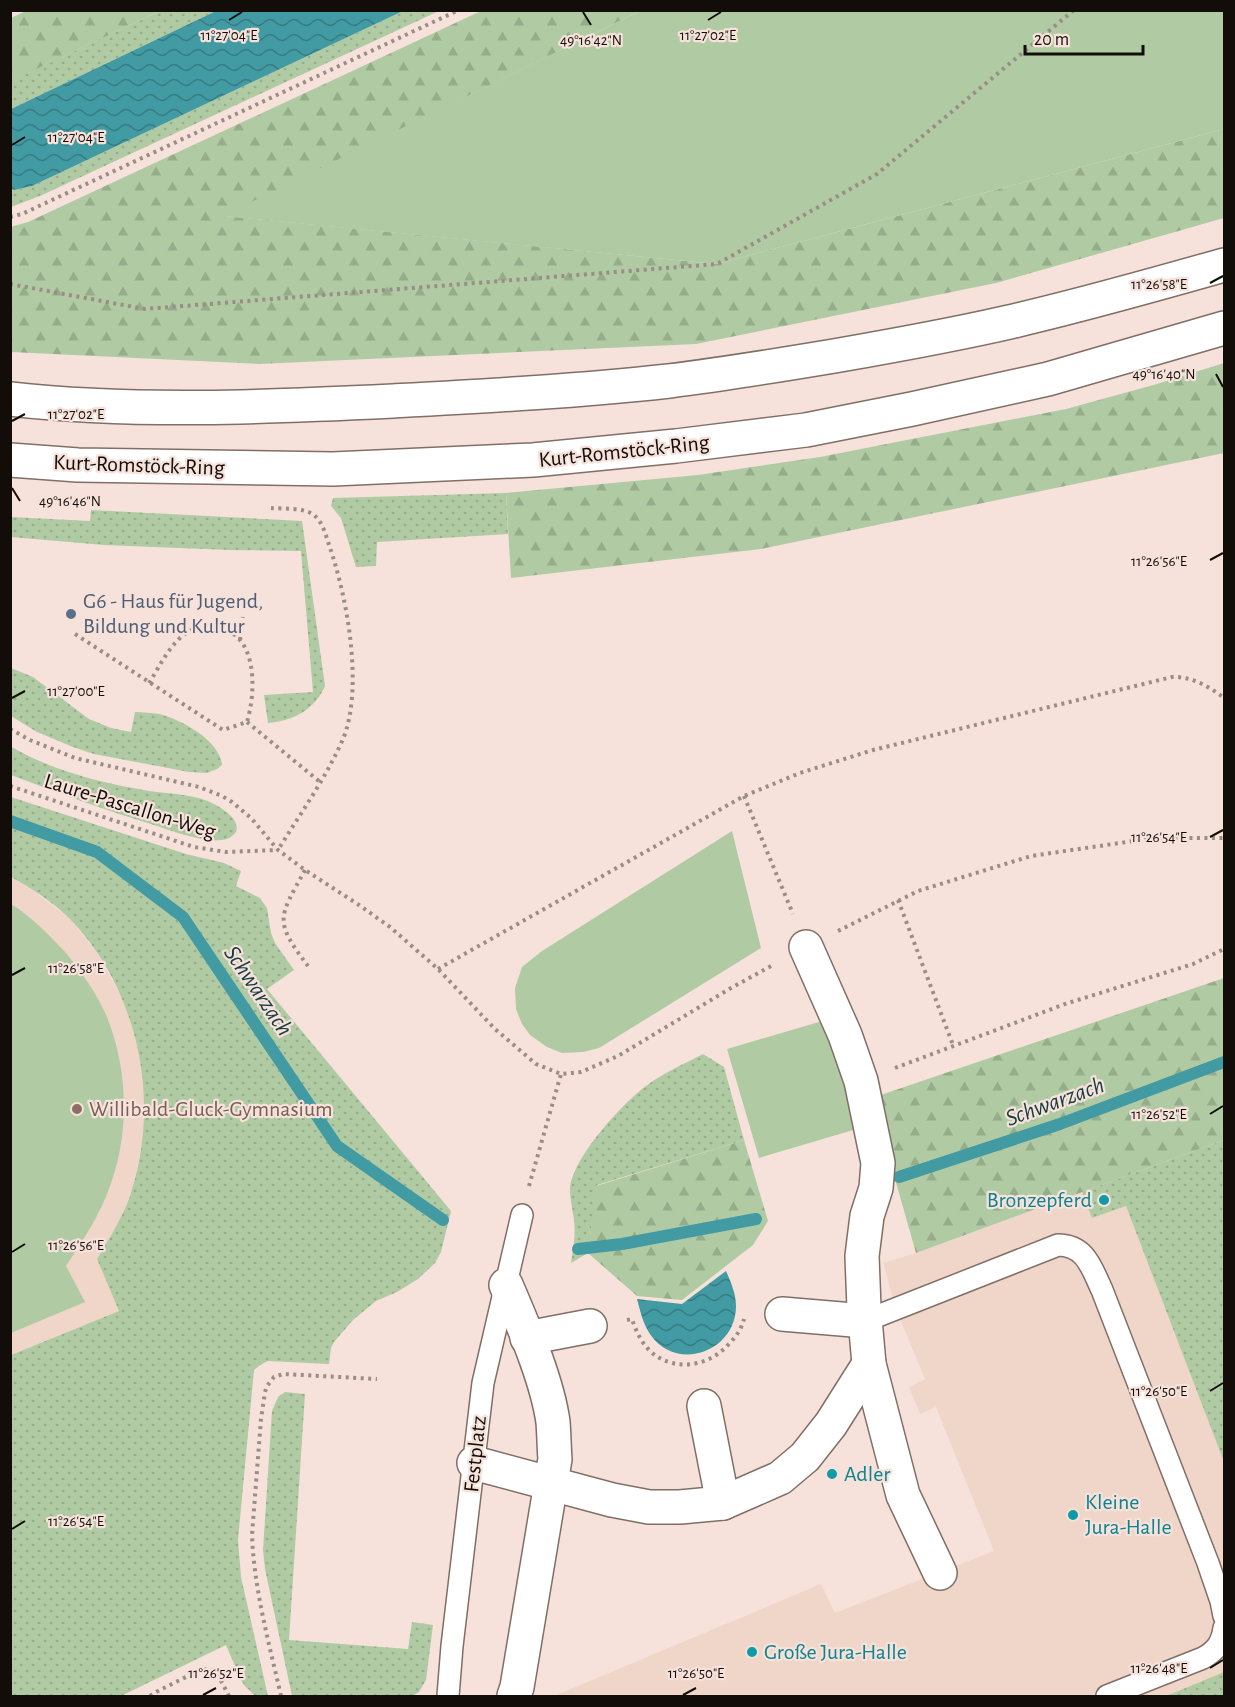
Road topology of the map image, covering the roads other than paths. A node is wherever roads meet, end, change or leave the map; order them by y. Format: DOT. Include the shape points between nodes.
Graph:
graph roads {
  1 [pos="1224,265"];
  2 [pos="1224,328"];
  3 [pos="10,399"];
  4 [pos="10,460"];
  5 [pos="806,947"];
  6 [pos="522,1215"];
  7 [pos="506,1285"];
  8 [pos="782,1314"];
  9 [pos="865,1321"];
  10 [pos="590,1326"];
  11 [pos="527,1338"];
  12 [pos="869,1364"];
  13 [pos="704,1406"];
  14 [pos="474,1463"];
  15 [pos="551,1484"];
  16 [pos="723,1503"];
  17 [pos="940,1572"];
  18 [pos="1224,1616"];
  19 [pos="1224,1628"];
  20 [pos="448,1696"];
  21 [pos="514,1696"];
  22 [pos="1107,1696"];
  1 -- 3 [label="main road" via="1019,320 943,336 669,381 298,406 152,407"];
  2 -- 4 [label="main road, Kurt-Romstöck-Ring" via="1048,379 912,409 806,430 676,446 533,460 333,469 78,465"];
  5 -- 9 [label="main road" via="861,1081 878,1162 862,1256"];
  6 -- 7 [label="lane, Festplatz"];
  7 -- 11 [label="main road"];
  7 -- 14 [label="lane, Festplatz" via="483,1383"];
  8 -- 9 [label="main road"];
  9 -- 12 [label="main road"];
  9 -- 18 [label="lane" via="1058,1245 1069,1245 1080,1252 1102,1290 1208,1563"];
  10 -- 11 [label="main road"];
  11 -- 15 [label="main road" via="553,1421 555,1459"];
  12 -- 16 [label="main road" via="805,1457 780,1478"];
  12 -- 17 [label="main road" via="903,1495"];
  13 -- 16 [label="main road"];
  14 -- 15 [label="main road"];
  14 -- 20 [label="lane, Festplatz"];
  15 -- 16 [label="main road" via="649,1507"];
  15 -- 21 [label="main road"];
  19 -- 22 [label="lane" via="1219,1646 1212,1653"];
}
